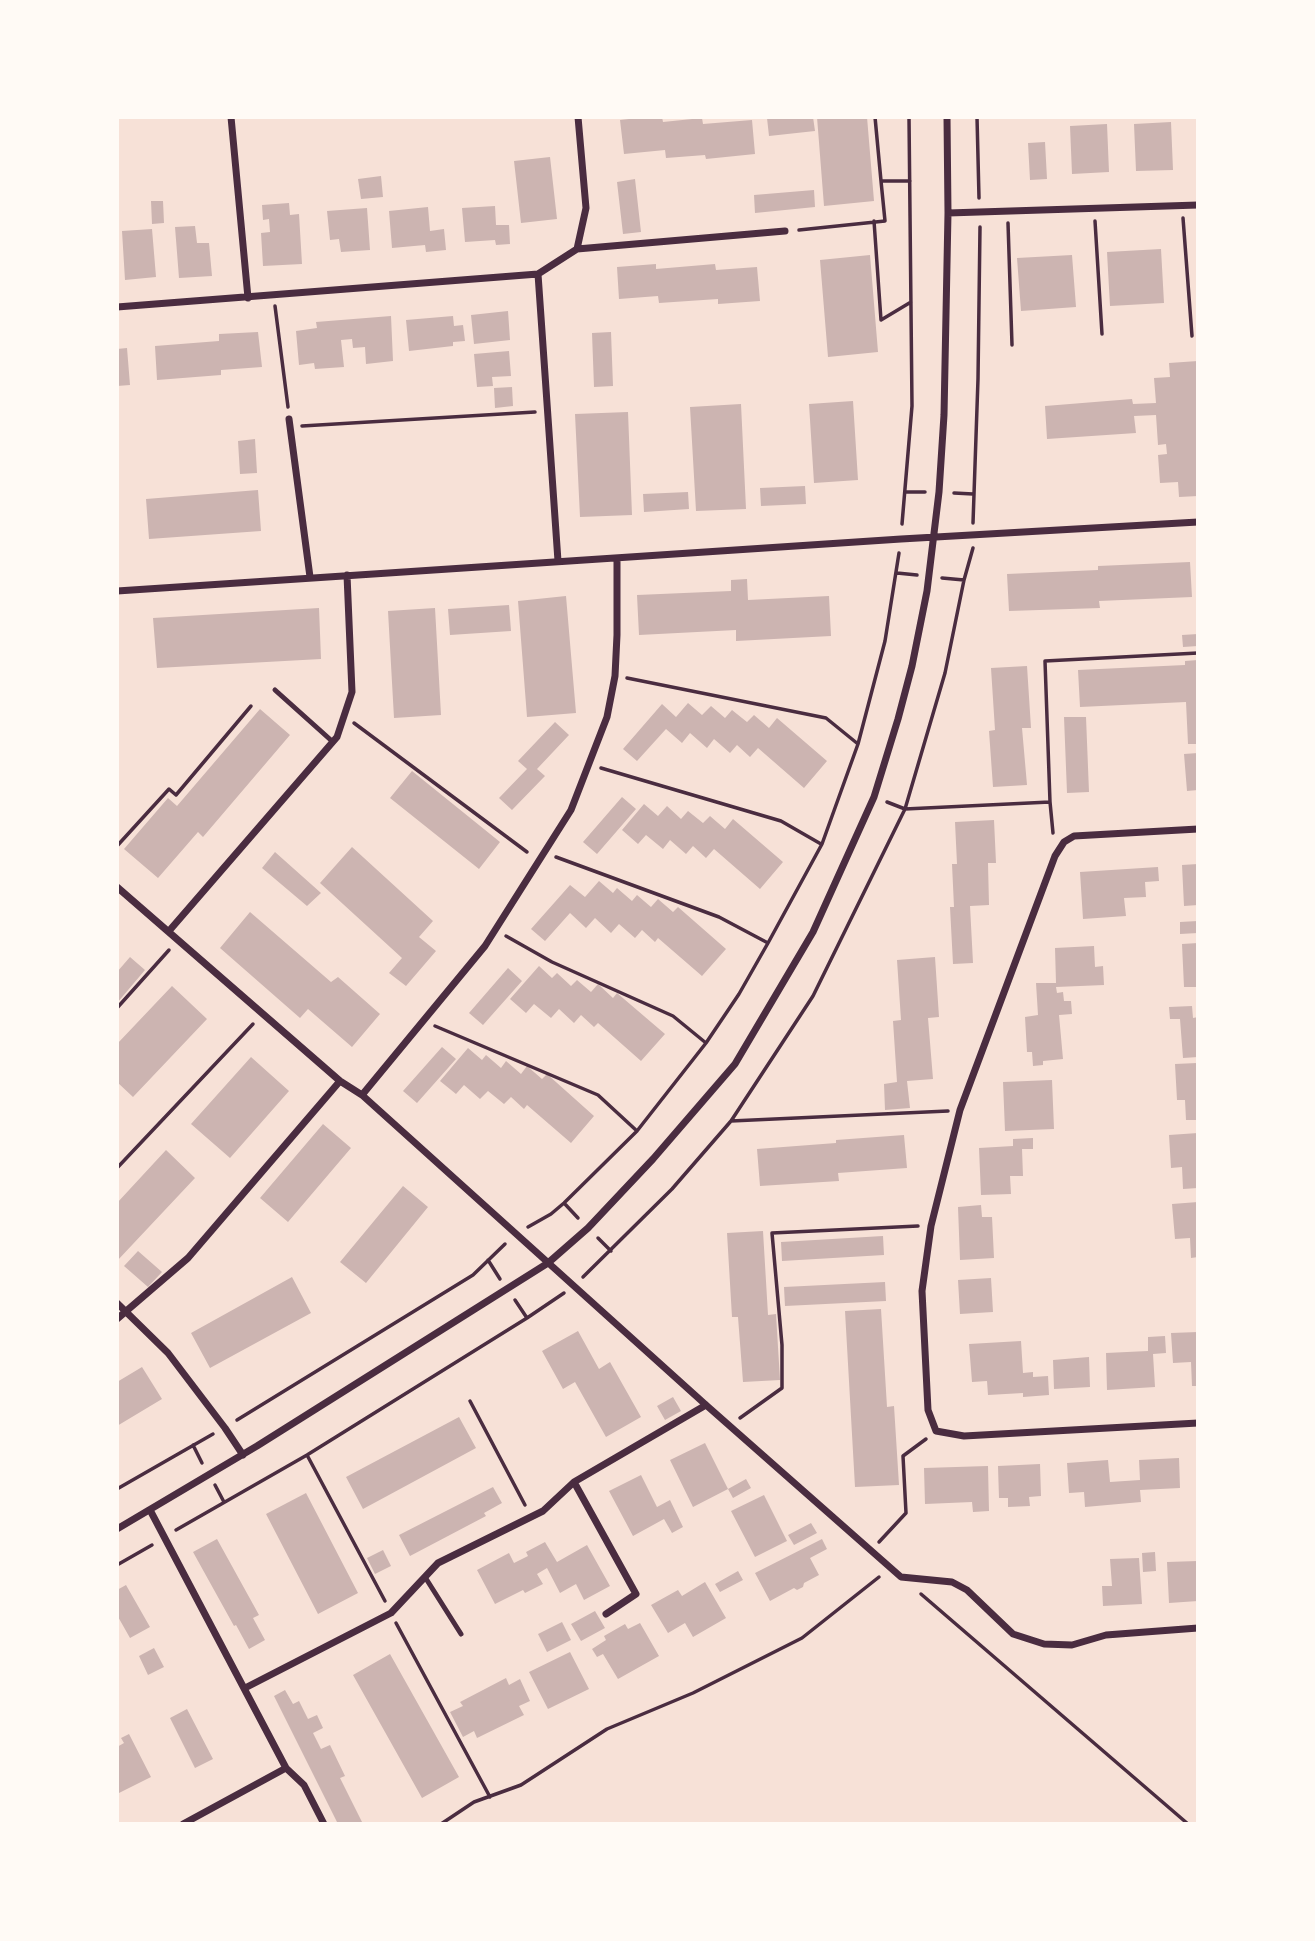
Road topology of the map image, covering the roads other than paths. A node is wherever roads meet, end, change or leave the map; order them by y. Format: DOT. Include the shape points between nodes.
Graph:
graph roads {
  1 [pos="231,117"];
  2 [pos="578,117"];
  3 [pos="947,117"];
  4 [pos="1198,205"];
  5 [pos="948,213"];
  6 [pos="785,231"];
  7 [pos="577,249"];
  8 [pos="538,274"];
  9 [pos="248,298"];
  10 [pos="117,307"];
  11 [pos="290,423"];
  12 [pos="1198,522"];
  13 [pos="934,537"];
  14 [pos="617,558"];
  15 [pos="558,561"];
  16 [pos="347,575"];
  17 [pos="310,577"];
  18 [pos="117,591"];
  19 [pos="275,690"];
  20 [pos="333,742"];
  21 [pos="1198,829"];
  22 [pos="117,887"];
  23 [pos="169,931"];
  24 [pos="340,1081"];
  25 [pos="362,1095"];
  26 [pos="548,1263"];
  27 [pos="117,1303"];
  28 [pos="127,1312"];
  29 [pos="117,1320"];
  30 [pos="706,1405"];
  31 [pos="1198,1423"];
  32 [pos="243,1455"];
  33 [pos="574,1482"];
  34 [pos="150,1510"];
  35 [pos="117,1529"];
  36 [pos="425,1577"];
  37 [pos="606,1614"];
  38 [pos="1198,1628"];
  39 [pos="461,1634"];
  40 [pos="245,1688"];
  41 [pos="286,1768"];
  42 [pos="183,1824"];
  43 [pos="324,1824"];
  1 -- 9 [label="street"];
  2 -- 7 [label="street" via="586,208"];
  3 -- 5 [label="street"];
  4 -- 5 [label="street"];
  5 -- 13 [label="street" via="944,415"];
  6 -- 7 [label="street"];
  7 -- 8 [label="street"];
  8 -- 9 [label="street"];
  8 -- 15 [label="street"];
  9 -- 10 [label="street"];
  11 -- 17 [label="street"];
  12 -- 13 [label="street"];
  13 -- 14 [label="street"];
  13 -- 26 [label="street" via="927,591 898,719 874,797 813,932 735,1064 598,1219"];
  14 -- 15 [label="street"];
  14 -- 25 [label="street" via="615,676 607,718 571,810 485,946"];
  15 -- 16 [label="street"];
  16 -- 17 [label="street"];
  16 -- 20 [label="street" via="352,692"];
  17 -- 18 [label="street"];
  19 -- 20 [label="lane"];
  20 -- 23 [label="street"];
  21 -- 31 [label="street" via="1074,836 1055,856 960,1110 931,1226 922,1291 928,1410 936,1431 964,1436"];
  22 -- 23 [label="street"];
  23 -- 24 [label="street"];
  24 -- 25 [label="street"];
  24 -- 28 [label="street" via="188,1258"];
  25 -- 26 [label="street"];
  26 -- 30 [label="street"];
  26 -- 32 [label="street"];
  27 -- 28 [label="street"];
  28 -- 29 [label="street"];
  28 -- 32 [label="street" via="168,1353"];
  30 -- 33 [label="street"];
  30 -- 38 [label="street" via="901,1577 952,1582 967,1590 1013,1634 1044,1644 1072,1645 1106,1635"];
  32 -- 34 [label="street"];
  33 -- 36 [label="street" via="542,1510 439,1563"];
  33 -- 37 [label="street" via="636,1594"];
  34 -- 35 [label="street"];
  34 -- 40 [label="street"];
  36 -- 39 [label="lane"];
  36 -- 40 [label="street" via="391,1613"];
  40 -- 41 [label="street"];
  41 -- 42 [label="street"];
  41 -- 43 [label="street" via="304,1785"];
}
